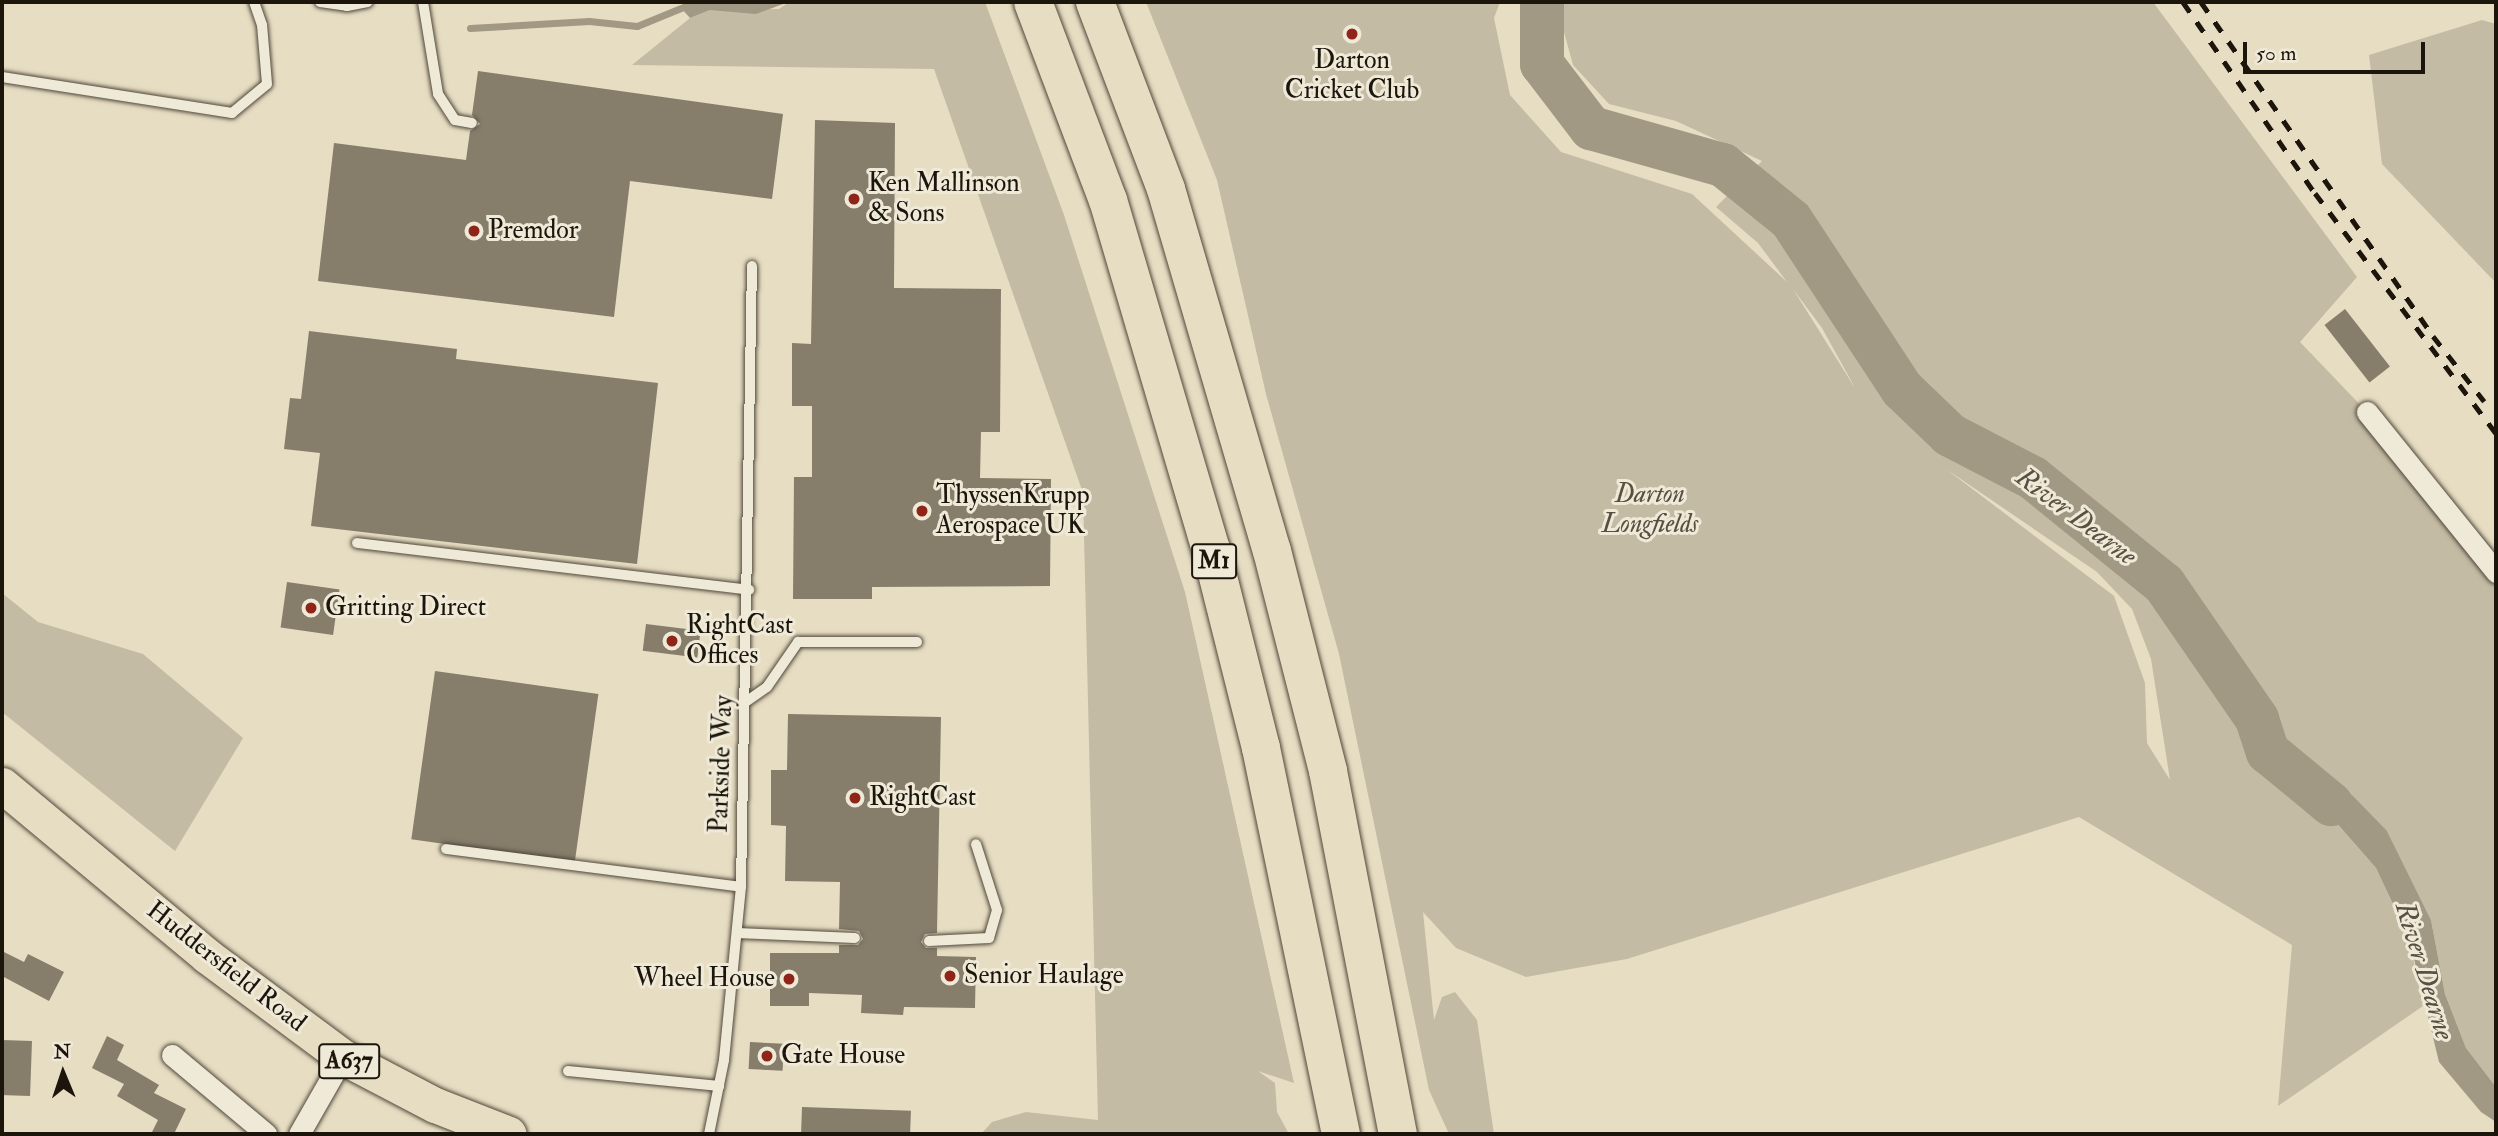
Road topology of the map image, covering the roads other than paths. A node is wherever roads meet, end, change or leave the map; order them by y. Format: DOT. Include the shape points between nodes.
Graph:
graph roads {
  1 [pos="254,2"];
  2 [pos="320,2"];
  3 [pos="368,2"];
  4 [pos="423,2"];
  5 [pos="1033,2"];
  6 [pos="1095,2"];
  7 [pos="2,76"];
  8 [pos="472,123"];
  9 [pos="752,266"];
  10 [pos="2379,418"];
  11 [pos="357,543"];
  12 [pos="2496,572"];
  13 [pos="749,590"];
  14 [pos="917,642"];
  15 [pos="747,701"];
  16 [pos="2,785"];
  17 [pos="976,844"];
  18 [pos="446,849"];
  19 [pos="741,887"];
  20 [pos="737,933"];
  21 [pos="855,938"];
  22 [pos="929,941"];
  23 [pos="172,1055"];
  24 [pos="342,1057"];
  25 [pos="568,1071"];
  26 [pos="719,1086"];
  27 [pos="266,1134"];
  28 [pos="299,1134"];
  29 [pos="509,1134"];
  30 [pos="709,1134"];
  31 [pos="1341,1134"];
  32 [pos="1398,1134"];
  1 -- 7 [label="lane" via="262,24 267,84 232,113"];
  2 -- 3 [label="lane" via="347,6"];
  4 -- 8 [label="lane" via="438,94 455,120"];
  5 -- 31 [label="highway, M1" via="1108,200 1211,549 1262,748"];
  6 -- 32 [label="highway, M1" via="1166,189 1272,551 1336,811"];
  9 -- 13 [label="lane, Parkside Way"];
  10 -- 12 [label="street"];
  11 -- 13 [label="lane"];
  13 -- 15 [label="lane, Parkside Way"];
  14 -- 15 [label="lane" via="798,642 767,687"];
  15 -- 19 [label="lane, Parkside Way"];
  16 -- 24 [label="highway, Huddersfield Road / A637" via="207,956"];
  17 -- 22 [label="lane" via="997,910 989,938"];
  18 -- 19 [label="lane"];
  19 -- 20 [label="lane, Parkside Way"];
  20 -- 21 [label="lane"];
  20 -- 26 [label="lane, Parkside Way"];
  23 -- 27 [label="street"];
  24 -- 28 [label="street"];
  24 -- 29 [label="highway, Huddersfield Road / A637" via="435,1105"];
  25 -- 26 [label="lane"];
  26 -- 30 [label="lane, Parkside Way"];
}
